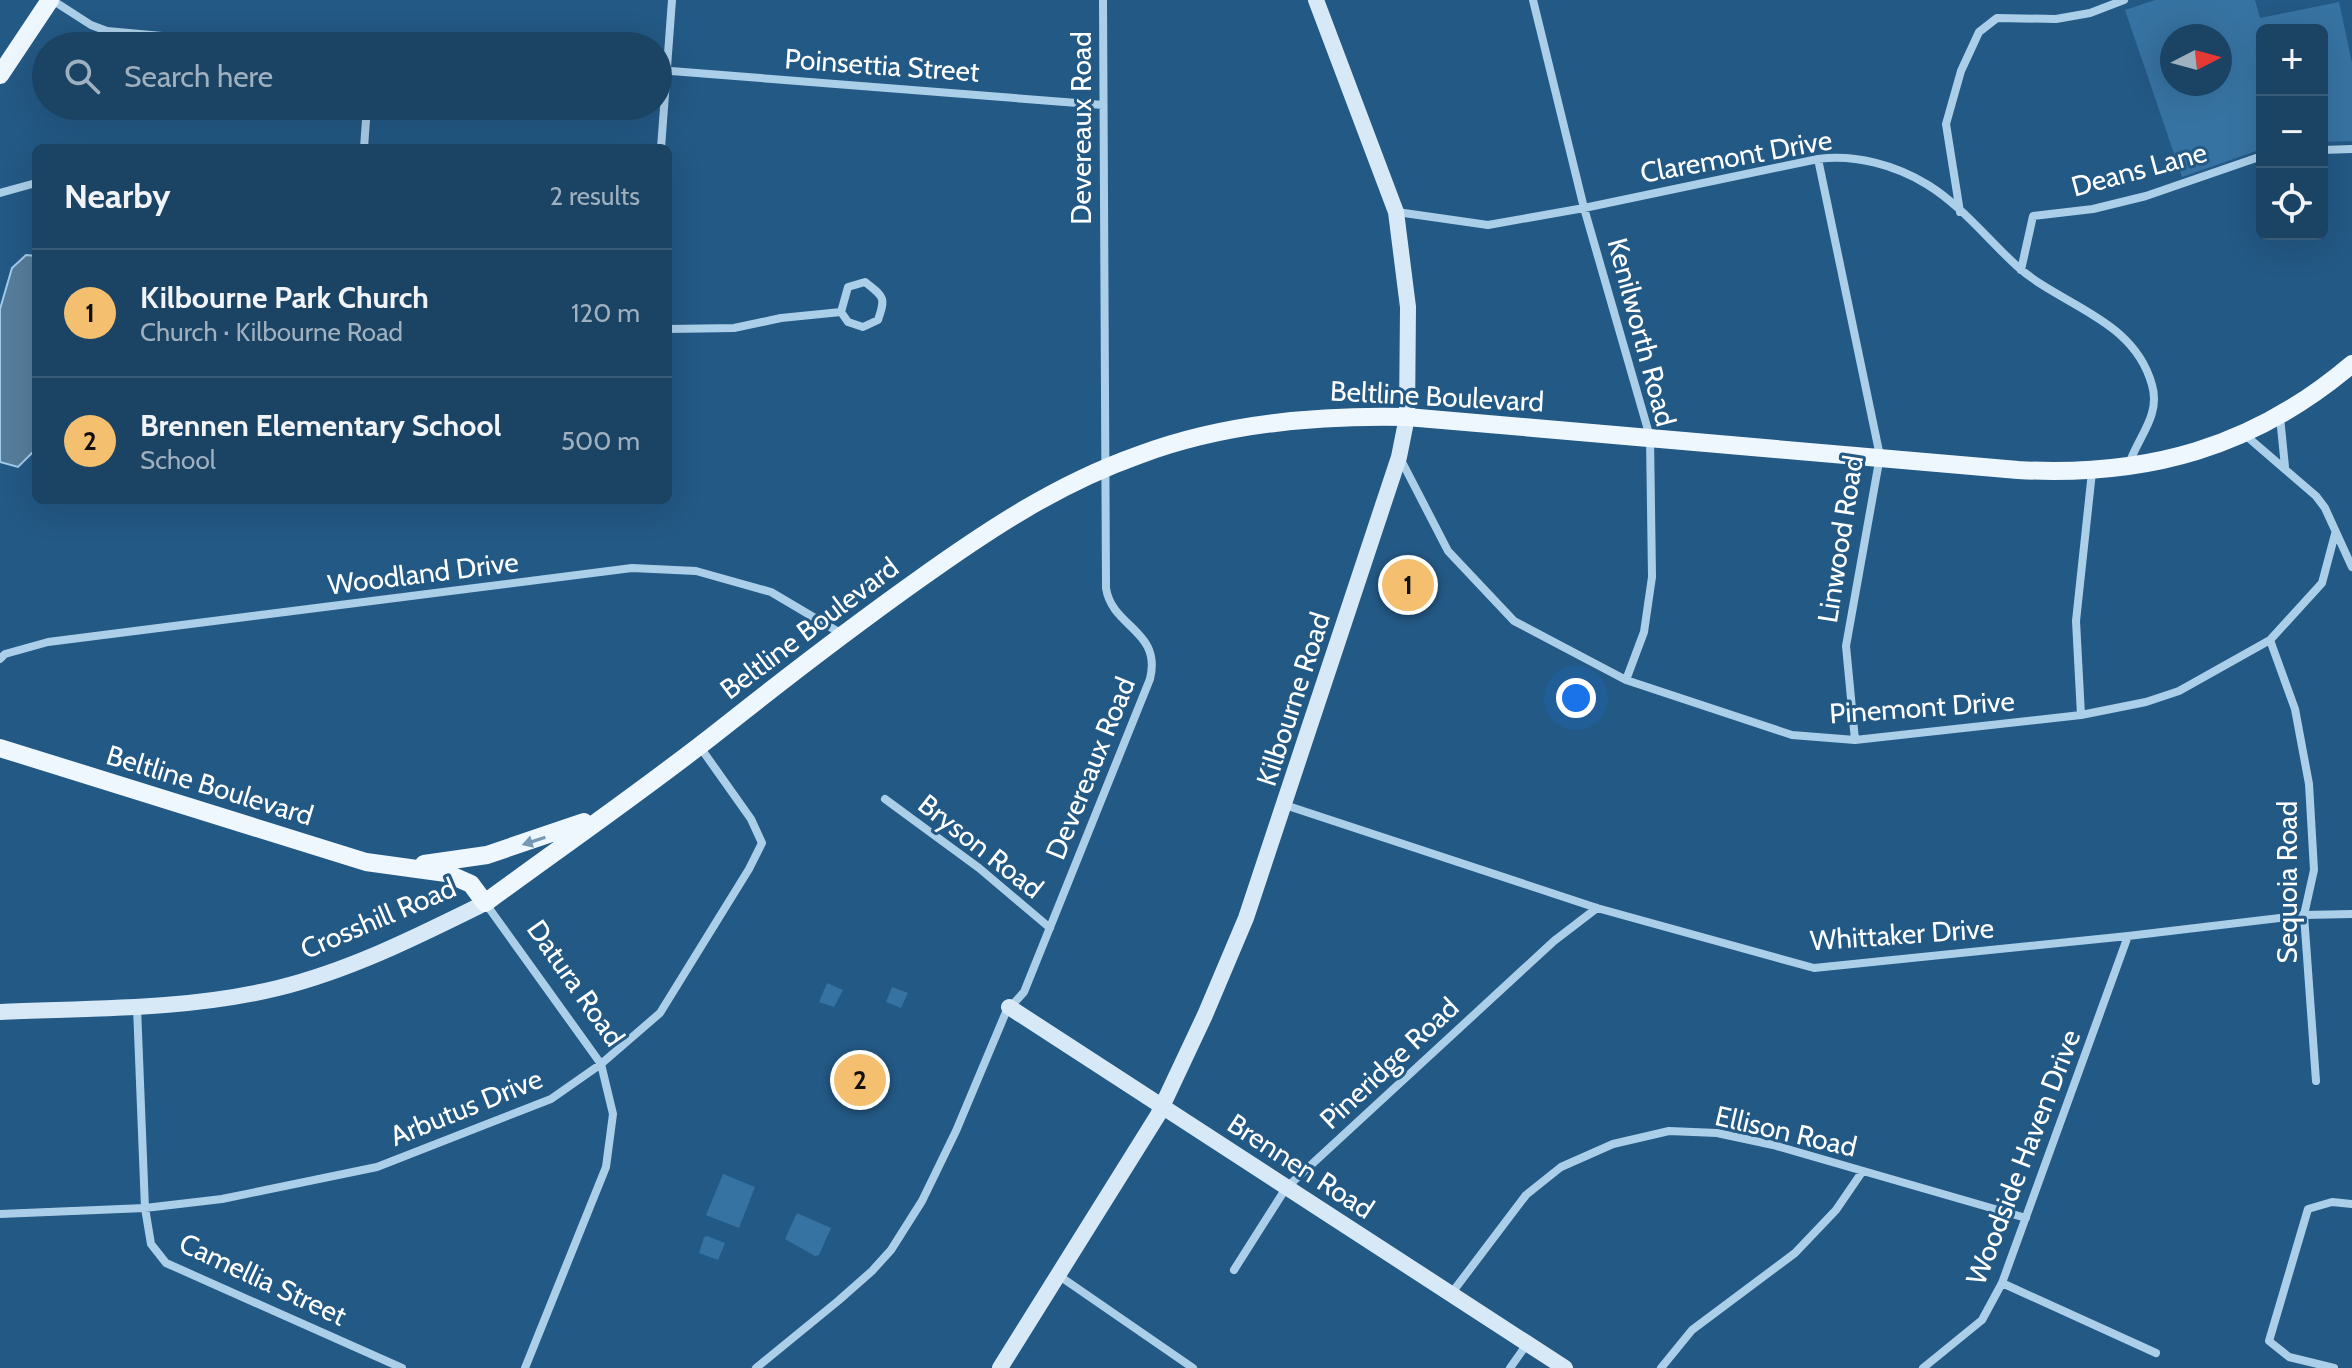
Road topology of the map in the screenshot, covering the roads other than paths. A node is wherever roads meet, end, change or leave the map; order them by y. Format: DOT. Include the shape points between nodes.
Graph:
graph roads {
  1 [pos="50,0"];
  2 [pos="672,0"];
  3 [pos="1103,0"];
  4 [pos="1316,0"];
  5 [pos="1533,0"];
  6 [pos="2124,0"];
  7 [pos="118,32"];
  8 [pos="667,32"];
  9 [pos="672,71"];
  10 [pos="0,75"];
  11 [pos="1103,105"];
  12 [pos="366,120"];
  13 [pos="661,120"];
  14 [pos="364,144"];
  15 [pos="661,144"];
  16 [pos="2352,149"];
  17 [pos="2328,150"];
  18 [pos="2256,158"];
  19 [pos="1818,159"];
  20 [pos="32,184"];
  21 [pos="0,193"];
  22 [pos="1584,208"];
  23 [pos="1396,212"];
  24 [pos="1960,212"];
  25 [pos="2021,270"];
  26 [pos="841,312"];
  27 [pos="672,329"];
  28 [pos="2352,364"];
  29 [pos="1407,417"];
  30 [pos="2279,417"];
  31 [pos="2244,434"];
  32 [pos="1650,437"];
  33 [pos="1880,456"];
  34 [pos="1399,457"];
  35 [pos="2128,467"];
  36 [pos="1105,468"];
  37 [pos="2285,468"];
  38 [pos="2092,472"];
  39 [pos="2335,534"];
  40 [pos="2352,567"];
  41 [pos="842,634"];
  42 [pos="2270,640"];
  43 [pos="0,659"];
  44 [pos="1626,680"];
  45 [pos="2081,715"];
  46 [pos="1855,740"];
  47 [pos="700,746"];
  48 [pos="0,748"];
  49 [pos="885,799"];
  50 [pos="1285,805"];
  51 [pos="607,814"];
  52 [pos="406,868"];
  53 [pos="485,903"];
  54 [pos="1597,908"];
  55 [pos="2352,914"];
  56 [pos="2304,915"];
  57 [pos="1050,928"];
  58 [pos="2128,936"];
  59 [pos="137,1006"];
  60 [pos="1009,1007"];
  61 [pos="0,1012"];
  62 [pos="601,1064"];
  63 [pos="2316,1081"];
  64 [pos="1162,1107"];
  65 [pos="1862,1172"];
  66 [pos="1286,1188"];
  67 [pos="2352,1204"];
  68 [pos="145,1208"];
  69 [pos="0,1214"];
  70 [pos="2026,1218"];
  71 [pos="1234,1270"];
  72 [pos="1058,1274"];
  73 [pos="2002,1283"];
  74 [pos="1451,1294"];
  75 [pos="1528,1343"];
  76 [pos="2156,1353"];
  77 [pos="402,1368"];
  78 [pos="525,1368"];
  79 [pos="756,1368"];
  80 [pos="1000,1368"];
  81 [pos="1193,1368"];
  82 [pos="1510,1368"];
  83 [pos="1565,1368"];
  84 [pos="1661,1368"];
  85 [pos="1923,1368"];
  86 [pos="2334,1368"];
  1 -- 7 [label="street" via="91,25"];
  1 -- 10 [label="main road"];
  2 -- 8 [label="street"];
  3 -- 11 [label="street, Devereaux Road"];
  4 -- 23 [label="street, Kilbourne Road"];
  5 -- 22 [label="street, Kenilworth Road"];
  6 -- 24 [label="street" via="2056,19 1997,18 1979,32 1946,124"];
  9 -- 11 [label="street, Poinsettia Street"];
  11 -- 36 [label="street, Devereaux Road"];
  12 -- 14 [label="street"];
  13 -- 15 [label="street"];
  16 -- 17 [label="street"];
  18 -- 25 [label="street, Deans Lane" via="2146,196 2033,216"];
  19 -- 22 [label="street, Claremont Drive"];
  19 -- 24 [label="street, Claremont Drive" via="1836,156 1896,169 1930,186"];
  19 -- 33 [label="street, Linwood Road"];
  20 -- 21 [label="street"];
  22 -- 23 [label="street, Claremont Drive" via="1488,225"];
  22 -- 32 [label="street, Kenilworth Road"];
  23 -- 29 [label="street, Kilbourne Road" via="1408,307"];
  24 -- 25 [label="street, Claremont Drive"];
  25 -- 35 [label="street, Claremont Drive" via="2114,328 2143,363 2153,387 2153,413"];
  26 -- 26 [label="street" via="848,287 865,282 882,295 878,320 863,327 848,322"];
  26 -- 27 [label="street" via="734,328"];
  28 -- 30 [label="main road, Beltline Boulevard"];
  29 -- 32 [label="main road, Beltline Boulevard"];
  29 -- 34 [label="street, Kilbourne Road"];
  29 -- 36 [label="main road, Beltline Boulevard" via="1335,417 1239,428 1178,442"];
  30 -- 31 [label="main road, Beltline Boulevard"];
  30 -- 37 [label="street"];
  31 -- 35 [label="main road, Beltline Boulevard" via="2190,454"];
  31 -- 37 [label="street"];
  32 -- 33 [label="main road, Beltline Boulevard"];
  32 -- 44 [label="street, Kenilworth Road" via="1652,577 1644,632"];
  33 -- 38 [label="main road, Beltline Boulevard"];
  33 -- 46 [label="street, Linwood Road" via="1846,646"];
  34 -- 44 [label="street, Pinemont Drive" via="1448,551 1514,621"];
  34 -- 50 [label="street, Kilbourne Road"];
  35 -- 38 [label="main road, Beltline Boulevard"];
  36 -- 41 [label="main road, Beltline Boulevard" via="1003,520"];
  36 -- 57 [label="street, Devereaux Road" via="1107,596 1147,643 1152,671"];
  37 -- 39 [label="street" via="2316,496"];
  38 -- 45 [label="street" via="2076,621"];
  39 -- 40 [label="street"];
  39 -- 42 [label="street, Pinemont Drive" via="2322,583"];
  41 -- 43 [label="street, Woodland Drive" via="771,592 696,571 632,568 48,642"];
  41 -- 47 [label="main road, Beltline Boulevard"];
  42 -- 45 [label="street, Pinemont Drive" via="2179,691"];
  42 -- 56 [label="street, Sequoia Road" via="2295,709 2309,784 2314,870"];
  44 -- 46 [label="street, Pinemont Drive" via="1792,735"];
  45 -- 46 [label="street, Pinemont Drive"];
  47 -- 51 [label="main road, Beltline Boulevard"];
  47 -- 62 [label="street, Arbutus Drive" via="762,843 660,1013"];
  48 -- 52 [label="main road, Beltline Boulevard" via="366,862"];
  49 -- 57 [label="street, Bryson Road"];
  50 -- 54 [label="street, Whittaker Drive"];
  50 -- 64 [label="street, Kilbourne Road" via="1226,967"];
  51 -- 52 [label="main road, one-way" via="487,855"];
  51 -- 53 [label="main road, Crosshill Road"];
  52 -- 53 [label="main road, Datura Road" via="458,878 471,884"];
  53 -- 59 [label="street, Crosshill Road" via="380,954 278,988"];
  53 -- 62 [label="street, Datura Road"];
  54 -- 58 [label="street, Whittaker Drive" via="1814,968"];
  54 -- 66 [label="street, Pineridge Road" via="1554,941"];
  55 -- 56 [label="street, Whittaker Drive"];
  56 -- 58 [label="street, Whittaker Drive"];
  56 -- 63 [label="street, Sequoia Road"];
  57 -- 60 [label="street, Devereaux Road" via="1024,992"];
  58 -- 70 [label="street, Woodside Haven Drive"];
  59 -- 61 [label="street, Crosshill Road"];
  59 -- 68 [label="street, Camellia Street"];
  60 -- 64 [label="street, Brennen Road"];
  60 -- 79 [label="street, Devereaux Road" via="956,1131 899,1238 872,1271"];
  62 -- 68 [label="street, Arbutus Drive" via="551,1099 377,1167 222,1199"];
  62 -- 78 [label="street, Datura Road" via="613,1114 606,1167"];
  64 -- 66 [label="street, Brennen Road"];
  64 -- 72 [label="street, Kilbourne Road"];
  65 -- 70 [label="street, Ellison Road"];
  65 -- 74 [label="street, Ellison Road" via="1717,1133 1669,1131 1613,1144 1561,1167 1526,1195"];
  65 -- 84 [label="street" via="1836,1210 1795,1253 1692,1330"];
  66 -- 71 [label="street, Pineridge Road"];
  66 -- 74 [label="street, Brennen Road"];
  67 -- 86 [label="street" via="2332,1202 2308,1209 2269,1341 2289,1357"];
  68 -- 69 [label="street, Arbutus Drive"];
  68 -- 77 [label="street, Camellia Street" via="151,1244 166,1263"];
  70 -- 73 [label="street, Woodside Haven Drive"];
  72 -- 80 [label="street, Kilbourne Road"];
  72 -- 81 [label="street"];
  73 -- 76 [label="street"];
  73 -- 85 [label="street, Woodside Haven Drive" via="1982,1320"];
  74 -- 75 [label="street, Brennen Road"];
  75 -- 82 [label="street"];
  75 -- 83 [label="street, Brennen Road"];
}
